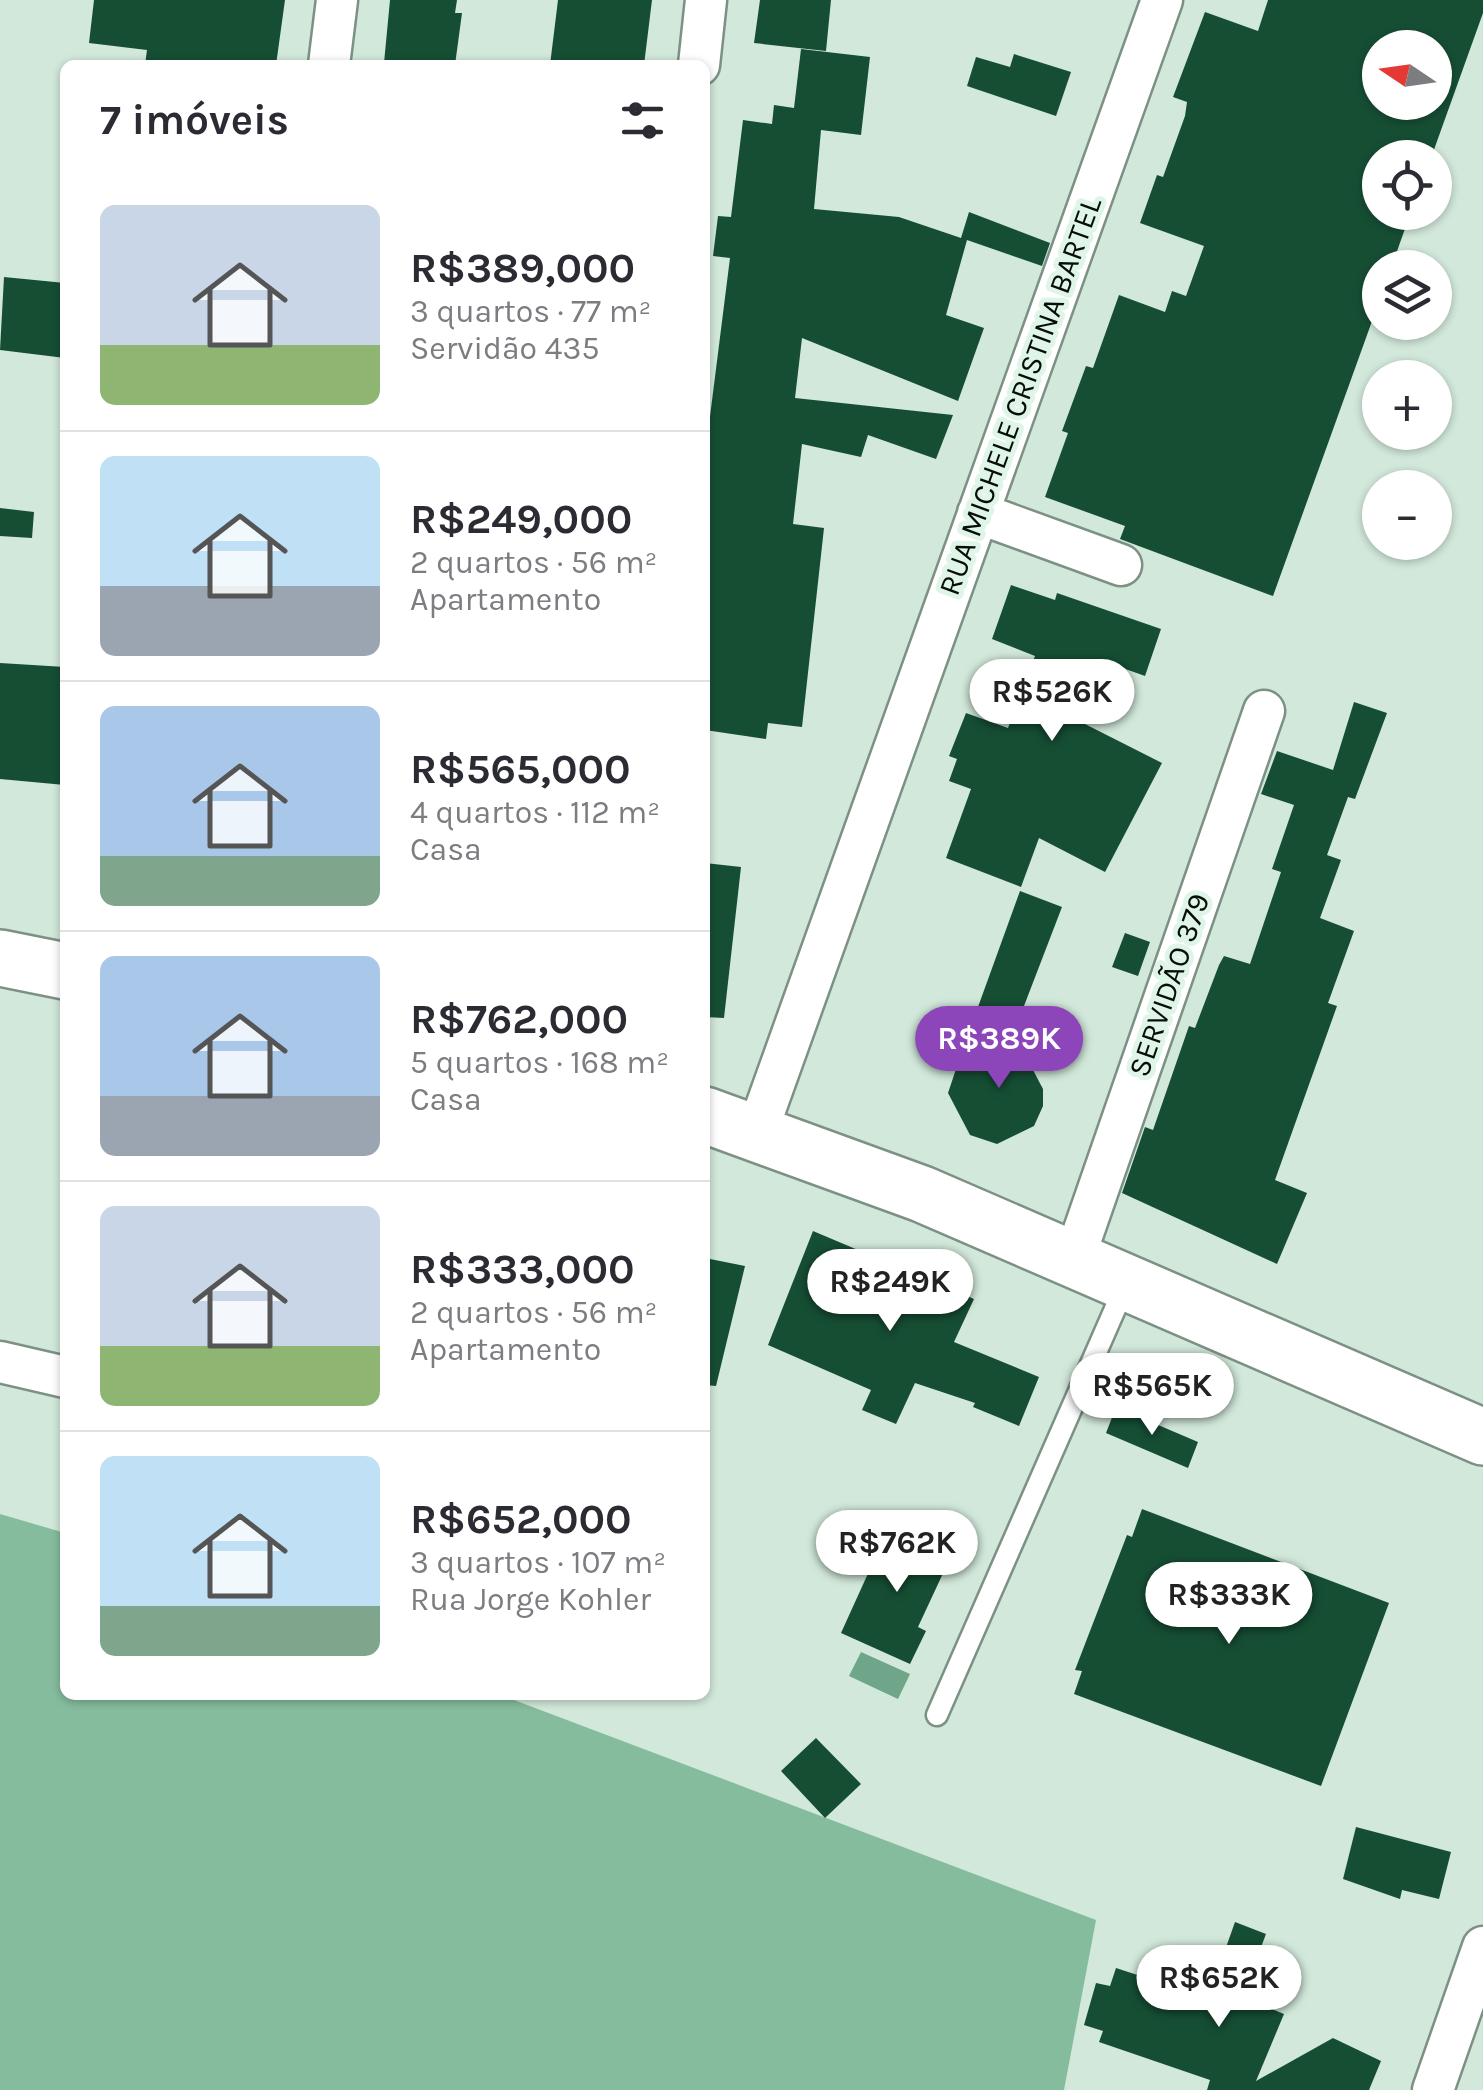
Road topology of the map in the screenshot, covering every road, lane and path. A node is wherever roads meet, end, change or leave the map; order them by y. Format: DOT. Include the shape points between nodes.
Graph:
graph roads {
  1 [pos="337,0"];
  2 [pos="706,0"];
  3 [pos="1162,0"];
  4 [pos="330,60"];
  5 [pos="700,60"];
  6 [pos="978,513"];
  7 [pos="1121,565"];
  8 [pos="1256,708"];
  9 [pos="0,958"];
  10 [pos="60,970"];
  11 [pos="710,1117"];
  12 [pos="756,1132"];
  13 [pos="1066,1255"];
  14 [pos="1126,1282"];
  15 [pos="0,1362"];
  16 [pos="60,1376"];
  17 [pos="1483,1438"];
  18 [pos="937,1716"];
  19 [pos="1483,1948"];
  20 [pos="1433,2090"];
  1 -- 4 [label="street"];
  2 -- 5 [label="street"];
  3 -- 6 [label="street, RUA MICHELE CRISTINA BARTEL"];
  6 -- 7 [label="street"];
  6 -- 12 [label="street, RUA MICHELE CRISTINA BARTEL"];
  8 -- 13 [label="street, SERVIDÃO 379"];
  9 -- 10 [label="main road"];
  11 -- 12 [label="main road"];
  12 -- 13 [label="main road"];
  13 -- 14 [label="main road"];
  14 -- 17 [label="main road"];
  14 -- 18 [label="lane"];
  15 -- 16 [label="street"];
  19 -- 20 [label="street"];
}
